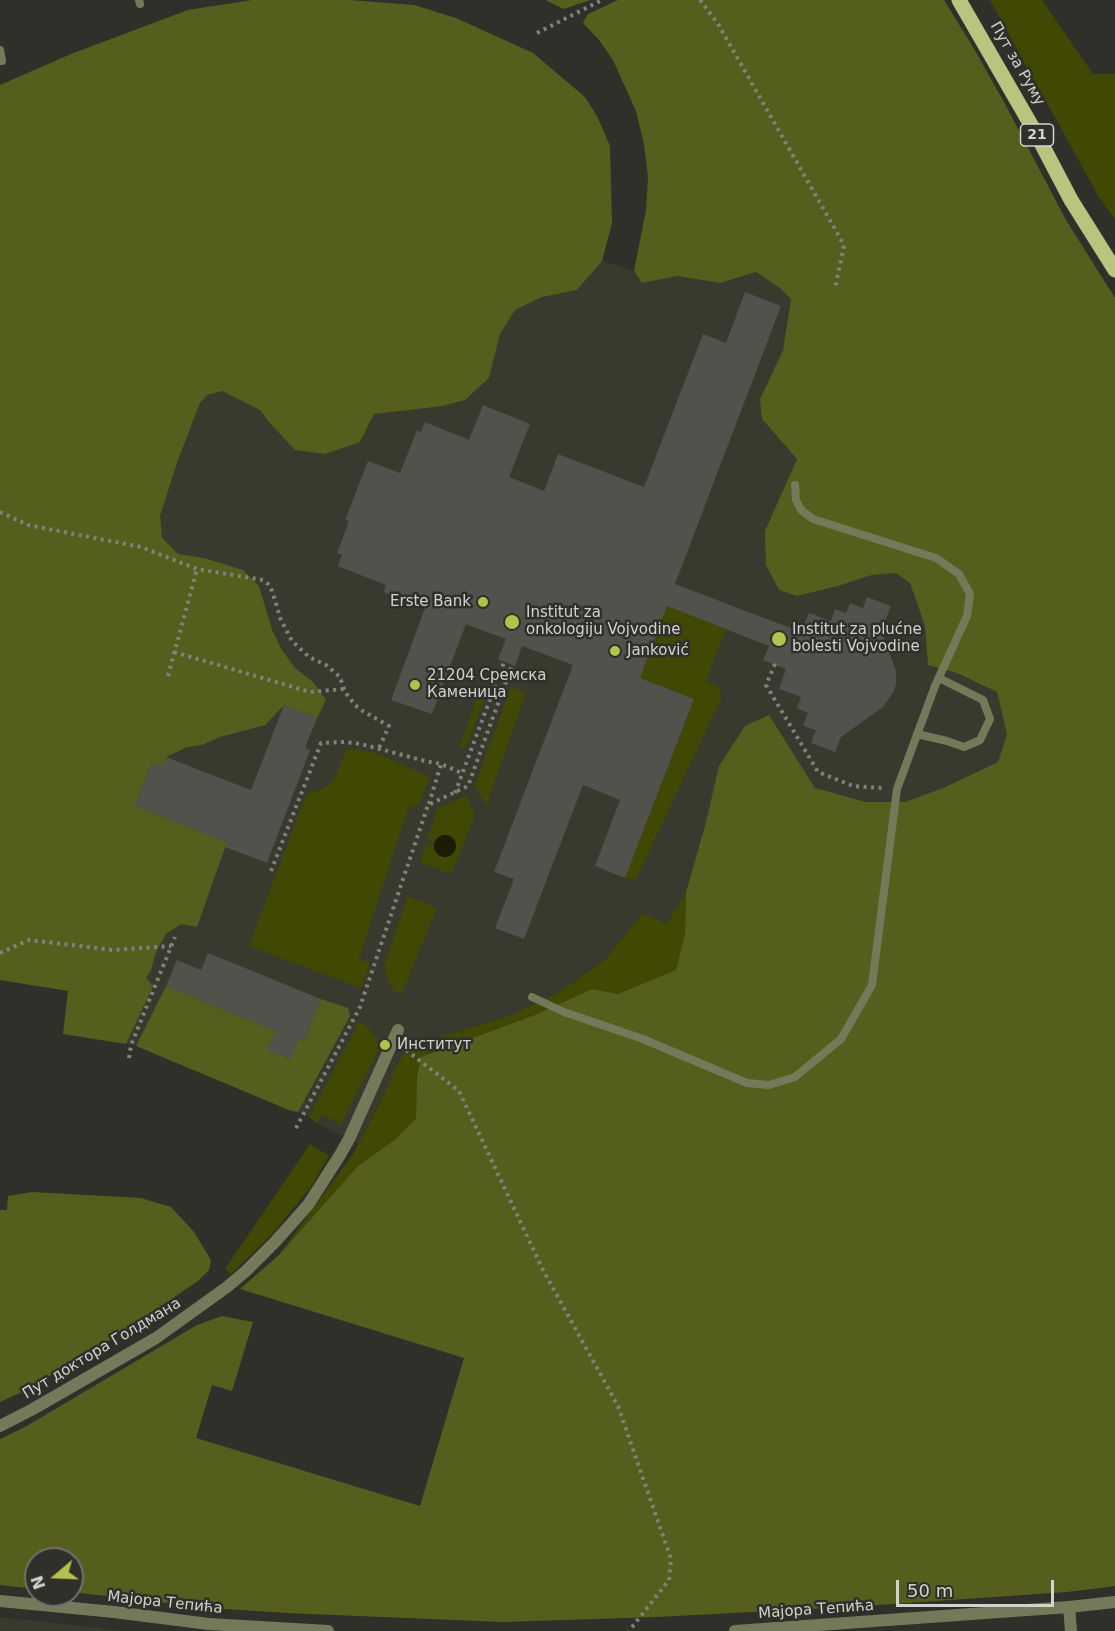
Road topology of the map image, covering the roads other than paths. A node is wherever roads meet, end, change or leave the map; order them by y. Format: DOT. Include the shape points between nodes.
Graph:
graph roads {
  1 [pos="959,0"];
  2 [pos="0,50"];
  3 [pos="2,61"];
  4 [pos="1115,270"];
  5 [pos="795,485"];
  6 [pos="939,678"];
  7 [pos="917,734"];
  8 [pos="532,997"];
  9 [pos="396,1035"];
  10 [pos="0,1426"];
  11 [pos="0,1601"];
  12 [pos="1115,1602"];
  13 [pos="1069,1607"];
  14 [pos="328,1631"];
  15 [pos="735,1631"];
  16 [pos="1071,1631"];
  1 -- 4 [label="main road, Пут за Руму / 21" via="1071,200"];
  2 -- 3 [label="lane"];
  5 -- 6 [label="lane" via="801,510 813,519 936,558 959,574 970,594 967,616"];
  6 -- 7 [label="lane"];
  6 -- 7 [label="lane" via="983,700 990,719 980,740 964,747"];
  7 -- 8 [label="lane" via="897,789 873,985 841,1039 795,1077 770,1085 747,1083"];
  9 -- 10 [label="street, Пут доктора Голдмана" via="349,1139 327,1175 308,1205 254,1264 156,1338"];
  11 -- 14 [label="street, Мајора Тепића" via="209,1624"];
  12 -- 13 [label="street, Мајора Тепића"];
  13 -- 15 [label="street, Мајора Тепића"];
  13 -- 16 [label="street"];
}
